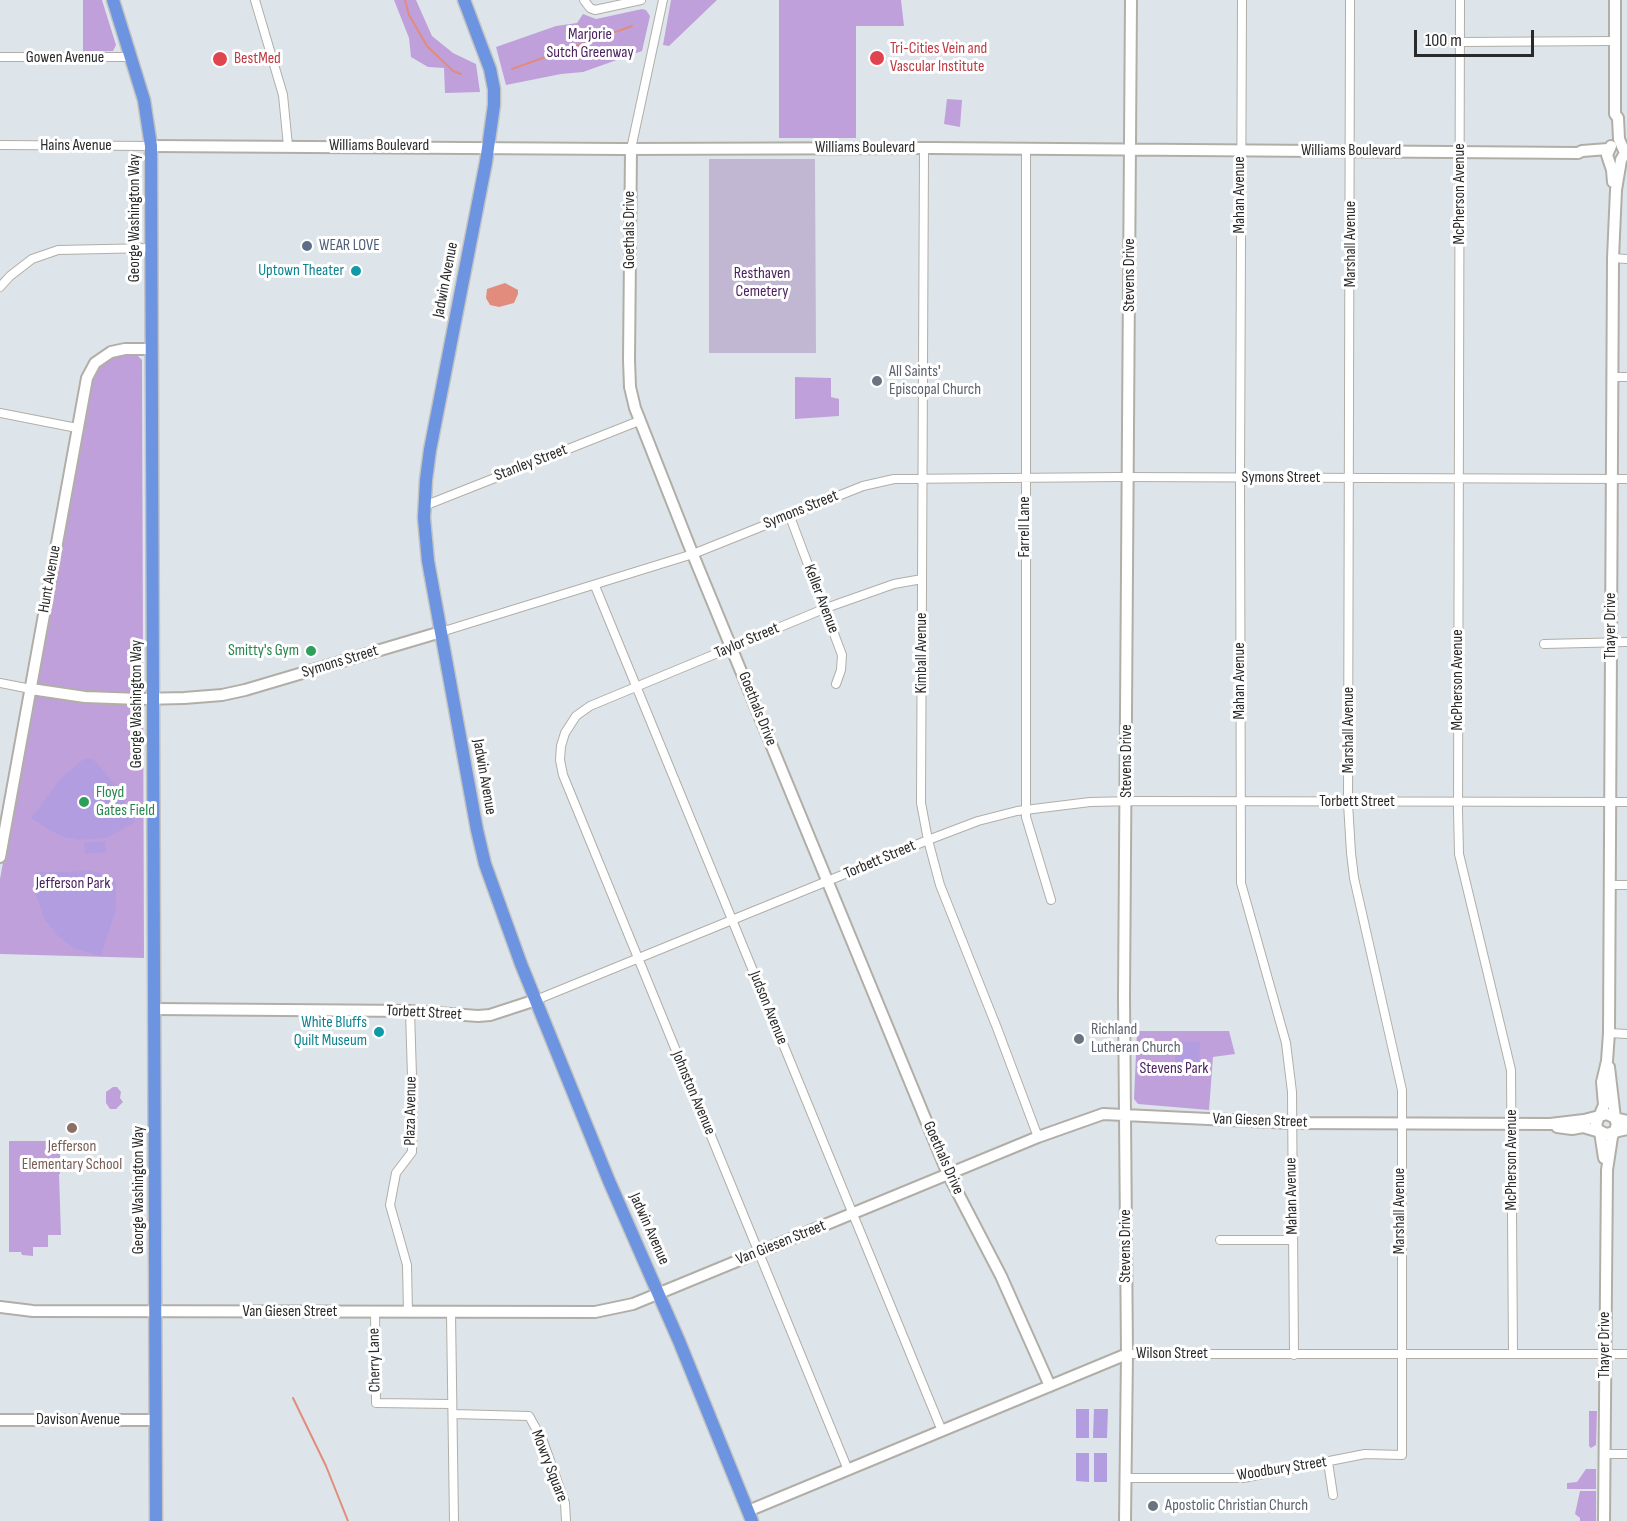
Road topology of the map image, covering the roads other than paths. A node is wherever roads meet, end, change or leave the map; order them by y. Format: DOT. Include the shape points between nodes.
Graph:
graph roads {
  1 [pos="113,0"];
  2 [pos="255,0"];
  3 [pos="464,0"];
  4 [pos="584,0"];
  5 [pos="626,0"];
  6 [pos="641,0"];
  7 [pos="663,0"];
  8 [pos="1131,0"];
  9 [pos="1242,0"];
  10 [pos="1350,0"];
  11 [pos="1460,0"];
  12 [pos="1616,0"];
  13 [pos="614,6"];
  14 [pos="1615,41"];
  15 [pos="1459,42"];
  16 [pos="0,57"];
  17 [pos="130,57"];
  18 [pos="0,145"];
  19 [pos="151,146"];
  20 [pos="288,146"];
  21 [pos="488,147"];
  22 [pos="924,148"];
  23 [pos="631,149"];
  24 [pos="1026,149"];
  25 [pos="1131,150"];
  26 [pos="1241,151"];
  27 [pos="1352,151"];
  28 [pos="1461,152"];
  29 [pos="1618,153"];
  30 [pos="152,248"];
  31 [pos="1613,258"];
  32 [pos="1627,259"];
  33 [pos="0,287"];
  34 [pos="152,349"];
  35 [pos="1613,377"];
  36 [pos="1627,377"];
  37 [pos="0,413"];
  38 [pos="639,421"];
  39 [pos="77,428"];
  40 [pos="1025,477"];
  41 [pos="1128,477"];
  42 [pos="923,478"];
  43 [pos="1240,478"];
  44 [pos="1350,478"];
  45 [pos="1460,478"];
  46 [pos="1612,479"];
  47 [pos="1627,479"];
  48 [pos="424,506"];
  49 [pos="789,514"];
  50 [pos="693,554"];
  51 [pos="922,579"];
  52 [pos="595,585"];
  53 [pos="826,608"];
  54 [pos="441,632"];
  55 [pos="1611,642"];
  56 [pos="1627,642"];
  57 [pos="1544,644"];
  58 [pos="732,647"];
  59 [pos="0,684"];
  60 [pos="836,684"];
  61 [pos="638,688"];
  62 [pos="31,689"];
  63 [pos="154,699"];
  64 [pos="576,716"];
  65 [pos="1127,801"];
  66 [pos="1239,802"];
  67 [pos="1348,802"];
  68 [pos="1457,802"];
  69 [pos="1610,802"];
  70 [pos="1627,802"];
  71 [pos="1026,809"];
  72 [pos="928,840"];
  73 [pos="0,857"];
  74 [pos="828,882"];
  75 [pos="1609,885"];
  76 [pos="1627,885"];
  77 [pos="1051,900"];
  78 [pos="733,921"];
  79 [pos="637,958"];
  80 [pos="536,1000"];
  81 [pos="155,1009"];
  82 [pos="410,1011"];
  83 [pos="1609,1033"];
  84 [pos="1627,1034"];
  85 [pos="1607,1061"];
  86 [pos="1126,1114"];
  87 [pos="1599,1117"];
  88 [pos="1615,1118"];
  89 [pos="1627,1121"];
  90 [pos="1292,1123"];
  91 [pos="1401,1123"];
  92 [pos="1512,1123"];
  93 [pos="1550,1124"];
  94 [pos="1627,1128"];
  95 [pos="1614,1131"];
  96 [pos="1600,1132"];
  97 [pos="1038,1137"];
  98 [pos="1607,1170"];
  99 [pos="948,1174"];
  100 [pos="853,1214"];
  101 [pos="1220,1240"];
  102 [pos="1293,1240"];
  103 [pos="759,1252"];
  104 [pos="659,1293"];
  105 [pos="0,1307"];
  106 [pos="155,1311"];
  107 [pos="375,1312"];
  108 [pos="408,1312"];
  109 [pos="451,1313"];
  110 [pos="1127,1354"];
  111 [pos="1294,1354"];
  112 [pos="1512,1354"];
  113 [pos="1605,1354"];
  114 [pos="1627,1354"];
  115 [pos="1401,1355"];
  116 [pos="1050,1386"];
  117 [pos="452,1404"];
  118 [pos="453,1414"];
  119 [pos="0,1420"];
  120 [pos="156,1420"];
  121 [pos="942,1431"];
  122 [pos="1605,1454"];
  123 [pos="1627,1454"];
  124 [pos="1402,1455"];
  125 [pos="1328,1461"];
  126 [pos="848,1470"];
  127 [pos="1126,1478"];
  128 [pos="1333,1495"];
  129 [pos="750,1516"];
  130 [pos="156,1521"];
  131 [pos="453,1521"];
  132 [pos="566,1521"];
  133 [pos="1125,1521"];
  134 [pos="1604,1521"];
  1 -- 17 [label="main road, George Washington Way"];
  2 -- 20 [label="street" via="283,95"];
  3 -- 21 [label="main road, Jadwin Avenue" via="493,81"];
  4 -- 13 [label="street" via="593,10"];
  5 -- 13 [label="street"];
  6 -- 13 [label="street"];
  7 -- 23 [label="street, Goethals Drive"];
  8 -- 25 [label="street, Stevens Drive"];
  9 -- 26 [label="street, Mahan Avenue"];
  10 -- 27 [label="street, Marshall Avenue"];
  11 -- 15 [label="street, McPherson Avenue"];
  12 -- 14 [label="street, Thayer Drive"];
  14 -- 15 [label="street"];
  14 -- 29 [label="street, Thayer Drive" via="1612,117"];
  15 -- 28 [label="street, McPherson Avenue"];
  16 -- 17 [label="street, Gowen Avenue"];
  17 -- 19 [label="main road, George Washington Way" via="144,100"];
  18 -- 19 [label="street, Hains Avenue"];
  19 -- 20 [label="street, Williams Boulevard"];
  19 -- 30 [label="main road, George Washington Way"];
  20 -- 21 [label="street, Williams Boulevard"];
  21 -- 23 [label="street, Williams Boulevard"];
  21 -- 48 [label="main road, Jadwin Avenue" via="430,450"];
  22 -- 23 [label="street, Williams Boulevard"];
  22 -- 24 [label="street, Williams Boulevard"];
  22 -- 42 [label="street, Kimball Avenue"];
  23 -- 38 [label="street, Goethals Drive" via="629,369"];
  24 -- 25 [label="street, Williams Boulevard"];
  24 -- 40 [label="street, Farrell Lane"];
  25 -- 26 [label="street, Williams Boulevard"];
  25 -- 41 [label="street, Stevens Drive"];
  26 -- 27 [label="street, Williams Boulevard"];
  26 -- 43 [label="street, Mahan Avenue"];
  27 -- 28 [label="street, Williams Boulevard"];
  27 -- 44 [label="street, Marshall Avenue"];
  28 -- 29 [label="street, Williams Boulevard" via="1582,156"];
  28 -- 45 [label="street, McPherson Avenue"];
  29 -- 31 [label="street, Thayer Drive" via="1613,184"];
  30 -- 33 [label="street" via="58,250 32,259"];
  30 -- 34 [label="main road, George Washington Way"];
  31 -- 32 [label="street"];
  31 -- 35 [label="street, Thayer Drive"];
  34 -- 39 [label="street, Hunt Avenue" via="117,350 95,363 87,378"];
  34 -- 63 [label="main road, George Washington Way"];
  35 -- 36 [label="street"];
  35 -- 46 [label="street, Thayer Drive"];
  37 -- 39 [label="street"];
  38 -- 48 [label="street, Stanley Street"];
  38 -- 50 [label="street, Goethals Drive"];
  39 -- 62 [label="street, Hunt Avenue"];
  40 -- 41 [label="street, Symons Street"];
  40 -- 42 [label="street, Symons Street"];
  40 -- 71 [label="street, Farrell Lane"];
  41 -- 43 [label="street, Symons Street"];
  41 -- 65 [label="street, Stevens Drive"];
  42 -- 49 [label="street, Symons Street" via="863,486"];
  42 -- 51 [label="street, Kimball Avenue"];
  43 -- 44 [label="street, Symons Street"];
  43 -- 66 [label="street, Mahan Avenue"];
  44 -- 45 [label="street, Symons Street"];
  44 -- 67 [label="street, Marshall Avenue"];
  45 -- 46 [label="street, Symons Street"];
  45 -- 68 [label="street, McPherson Avenue"];
  46 -- 47 [label="street, Symons Street"];
  46 -- 55 [label="street, Thayer Drive"];
  48 -- 54 [label="main road, Jadwin Avenue" via="428,561"];
  49 -- 50 [label="street, Symons Street"];
  49 -- 53 [label="street, Keller Avenue"];
  50 -- 52 [label="street, Symons Street"];
  50 -- 58 [label="street, Goethals Drive"];
  51 -- 53 [label="street, Taylor Street" via="894,584"];
  51 -- 72 [label="street, Kimball Avenue" via="921,803"];
  52 -- 54 [label="street, Symons Street"];
  52 -- 61 [label="street, Judson Avenue"];
  53 -- 58 [label="street, Taylor Street"];
  53 -- 60 [label="street, Keller Avenue" via="842,655"];
  54 -- 63 [label="street, Symons Street" via="246,690 201,698"];
  54 -- 80 [label="main road, Jadwin Avenue" via="485,864"];
  55 -- 56 [label="street"];
  55 -- 57 [label="street"];
  55 -- 69 [label="street, Thayer Drive"];
  58 -- 61 [label="street, Taylor Street"];
  58 -- 74 [label="street, Goethals Drive"];
  59 -- 62 [label="street, Symons Street"];
  61 -- 64 [label="street, Taylor Street" via="590,706"];
  61 -- 78 [label="street, Judson Avenue"];
  62 -- 63 [label="street, Symons Street" via="85,697"];
  62 -- 73 [label="street, Hunt Avenue"];
  63 -- 81 [label="main road, George Washington Way"];
  64 -- 79 [label="street, Johnston Avenue" via="561,746 563,775"];
  65 -- 66 [label="street, Torbett Street"];
  65 -- 71 [label="street, Torbett Street"];
  65 -- 86 [label="street, Stevens Drive"];
  66 -- 67 [label="street, Torbett Street"];
  66 -- 90 [label="street, Mahan Avenue" via="1241,883 1286,1043"];
  67 -- 68 [label="street, Torbett Street"];
  67 -- 91 [label="street, Marshall Avenue" via="1354,878 1402,1090"];
  68 -- 69 [label="street, Torbett Street"];
  68 -- 92 [label="street, McPherson Avenue" via="1460,854 1511,1070"];
  69 -- 70 [label="street, Torbett Street"];
  69 -- 75 [label="street, Thayer Drive"];
  71 -- 72 [label="street, Torbett Street" via="978,821"];
  71 -- 77 [label="street, Farrell Lane"];
  72 -- 74 [label="street, Torbett Street"];
  72 -- 97 [label="street, Kimball Avenue" via="940,885"];
  74 -- 78 [label="street, Torbett Street"];
  74 -- 99 [label="street, Goethals Drive"];
  75 -- 76 [label="street"];
  75 -- 83 [label="street, Thayer Drive"];
  78 -- 79 [label="street, Torbett Street"];
  78 -- 100 [label="street, Judson Avenue"];
  79 -- 80 [label="street, Torbett Street"];
  79 -- 103 [label="street, Johnston Avenue"];
  80 -- 82 [label="street, Torbett Street" via="490,1015"];
  80 -- 104 [label="main road, Jadwin Avenue"];
  81 -- 82 [label="street, Torbett Street"];
  81 -- 106 [label="main road, George Washington Way"];
  82 -- 108 [label="street, Plaza Avenue" via="412,1152 396,1173 390,1204 407,1265"];
  83 -- 84 [label="street"];
  83 -- 85 [label="street, Thayer Drive"];
  85 -- 87 [label="street, Thayer Drive" via="1602,1082 1604,1106"];
  85 -- 88 [label="street, Thayer Drive"];
  86 -- 90 [label="street, Van Giesen Street"];
  86 -- 97 [label="street, Van Giesen Street" via="1096,1115"];
  86 -- 110 [label="street, Stevens Drive"];
  87 -- 88 [label="street" via="1607,1114"];
  87 -- 93 [label="street, Van Giesen Street"];
  87 -- 96 [label="street" via="1596,1124"];
  88 -- 89 [label="street"];
  88 -- 95 [label="street"];
  90 -- 91 [label="street, Van Giesen Street"];
  90 -- 102 [label="street, Mahan Avenue"];
  91 -- 92 [label="street, Van Giesen Street"];
  91 -- 115 [label="street, Marshall Avenue"];
  92 -- 93 [label="street, Van Giesen Street"];
  92 -- 112 [label="street, McPherson Avenue"];
  93 -- 96 [label="street, Van Giesen Street"];
  94 -- 95 [label="street"];
  95 -- 96 [label="street"];
  95 -- 98 [label="street, Thayer Drive"];
  96 -- 98 [label="street, Thayer Drive"];
  97 -- 99 [label="street, Van Giesen Street"];
  98 -- 113 [label="street, Thayer Drive"];
  99 -- 100 [label="street, Van Giesen Street"];
  99 -- 116 [label="street, Goethals Drive"];
  100 -- 103 [label="street, Van Giesen Street"];
  100 -- 121 [label="street, Judson Avenue"];
  101 -- 102 [label="street"];
  102 -- 111 [label="street, Mahan Avenue"];
  103 -- 104 [label="street, Van Giesen Street"];
  103 -- 126 [label="street, Johnston Avenue"];
  104 -- 109 [label="street, Van Giesen Street" via="624,1307 595,1312"];
  104 -- 129 [label="main road, Jadwin Avenue"];
  105 -- 106 [label="street, Van Giesen Street" via="33,1311"];
  106 -- 107 [label="street, Van Giesen Street"];
  106 -- 120 [label="main road, George Washington Way"];
  107 -- 108 [label="street, Van Giesen Street"];
  107 -- 117 [label="street, Cherry Lane" via="376,1403"];
  108 -- 109 [label="street, Van Giesen Street"];
  109 -- 117 [label="street"];
  110 -- 111 [label="street, Wilson Street"];
  110 -- 116 [label="street, Wilson Street"];
  110 -- 127 [label="street, Stevens Drive"];
  111 -- 115 [label="street, Wilson Street"];
  112 -- 113 [label="street, Wilson Street"];
  112 -- 115 [label="street, Wilson Street"];
  113 -- 114 [label="street, Wilson Street"];
  113 -- 122 [label="street, Thayer Drive"];
  115 -- 124 [label="street, Marshall Avenue"];
  116 -- 121 [label="street, Wilson Street"];
  117 -- 118 [label="street"];
  118 -- 131 [label="street"];
  118 -- 132 [label="street, Mowry Square" via="529,1416 543,1441 565,1503"];
  119 -- 120 [label="street, Davison Avenue"];
  120 -- 130 [label="main road, George Washington Way"];
  121 -- 126 [label="street, Wilson Street"];
  122 -- 123 [label="street"];
  122 -- 134 [label="street, Thayer Drive"];
  124 -- 125 [label="street, Woodbury Street" via="1365,1454"];
  125 -- 127 [label="street, Woodbury Street" via="1243,1478"];
  125 -- 128 [label="street"];
  126 -- 129 [label="street, Wilson Street"];
  127 -- 133 [label="street, Stevens Drive"];
}
